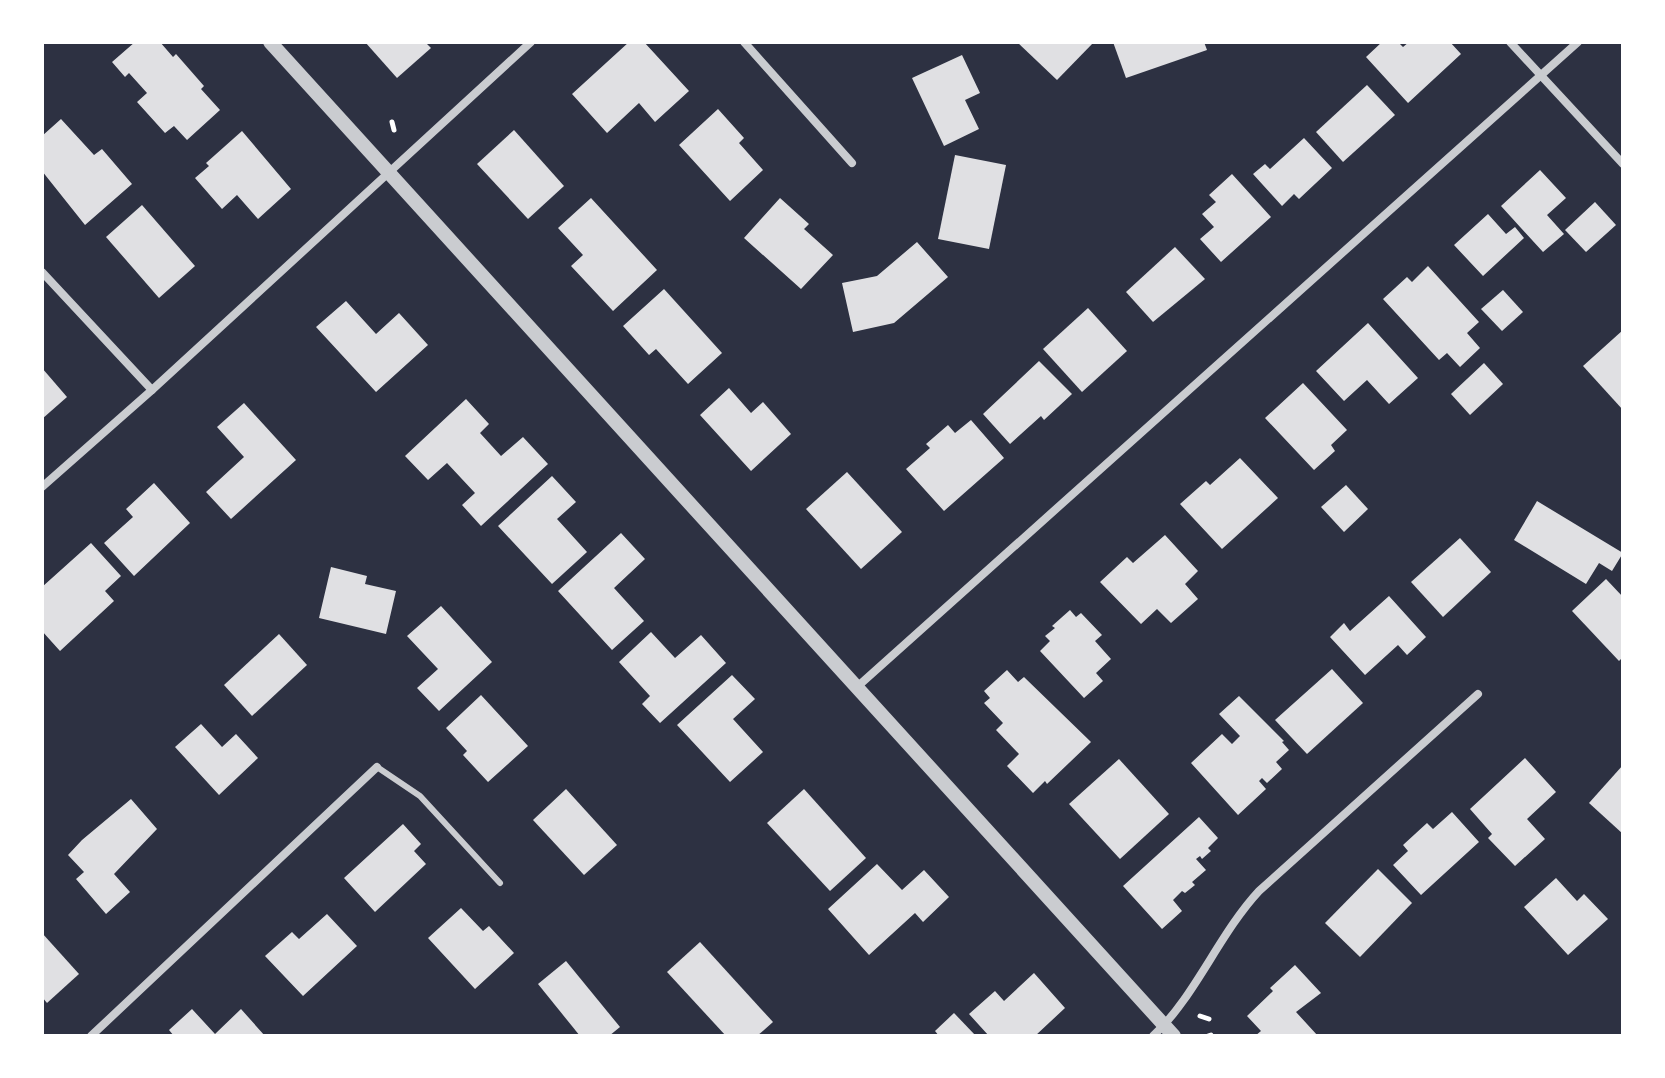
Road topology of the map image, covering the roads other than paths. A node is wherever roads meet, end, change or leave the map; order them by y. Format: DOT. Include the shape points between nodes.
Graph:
graph roads {
  1 [pos="270,42"];
  2 [pos="531,42"];
  3 [pos="744,42"];
  4 [pos="1510,42"];
  5 [pos="1578,42"];
  6 [pos="1540,75"];
  7 [pos="852,163"];
  8 [pos="1623,164"];
  9 [pos="387,171"];
  10 [pos="42,272"];
  11 [pos="152,390"];
  12 [pos="42,487"];
  13 [pos="857,687"];
  14 [pos="1478,694"];
  15 [pos="377,767"];
  16 [pos="500,883"];
  17 [pos="1164,1033"];
  18 [pos="91,1036"];
  1 -- 9 [label="street"];
  2 -- 9 [label="street"];
  3 -- 7 [label="street"];
  4 -- 6 [label="street"];
  5 -- 6 [label="street"];
  6 -- 8 [label="street"];
  6 -- 13 [label="street"];
  9 -- 11 [label="street"];
  9 -- 13 [label="street"];
  10 -- 11 [label="street"];
  11 -- 12 [label="street"];
  13 -- 17 [label="street"];
  14 -- 17 [label="street" via="1239,912"];
  15 -- 16 [label="lane" via="420,796"];
  15 -- 18 [label="street"];
}
